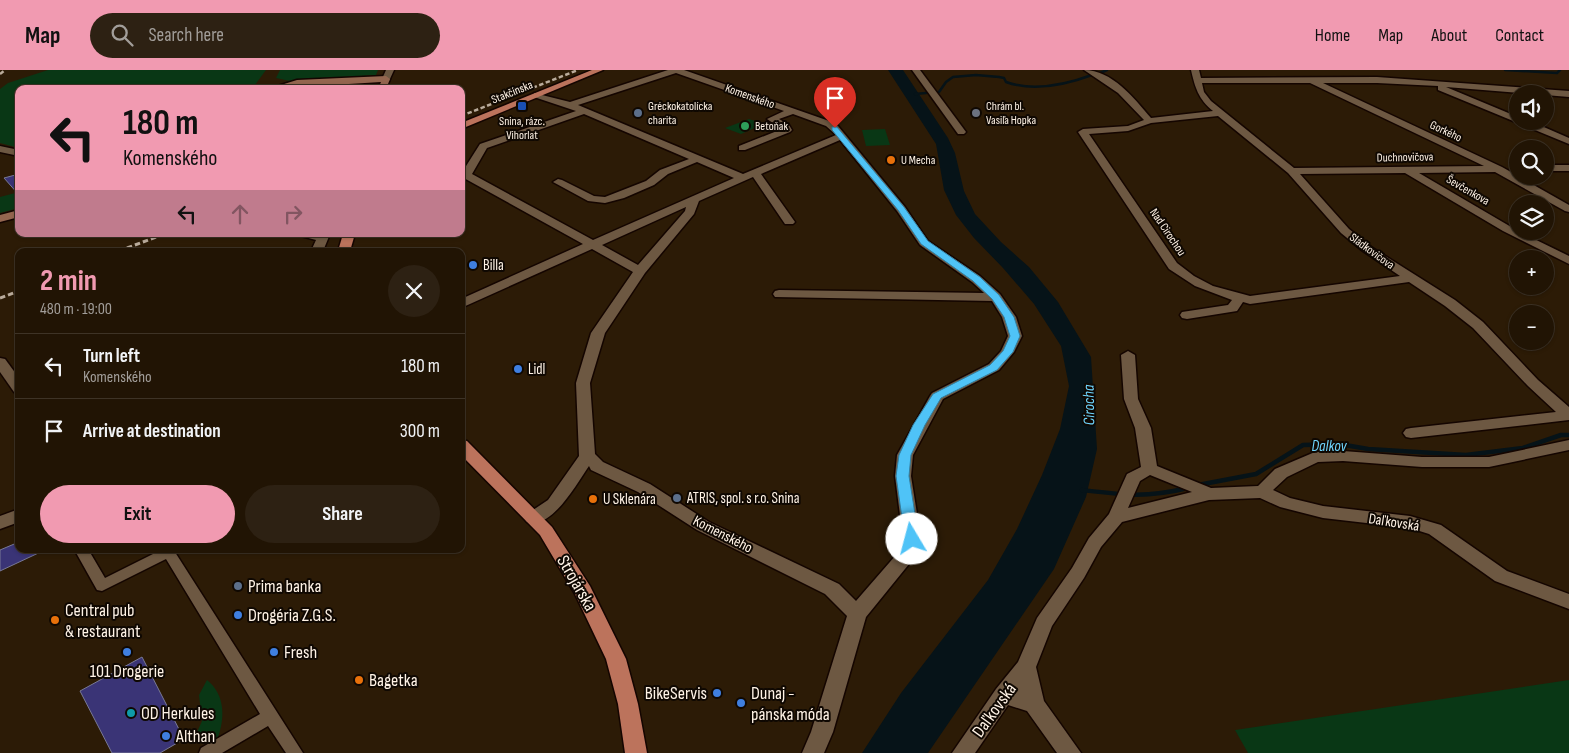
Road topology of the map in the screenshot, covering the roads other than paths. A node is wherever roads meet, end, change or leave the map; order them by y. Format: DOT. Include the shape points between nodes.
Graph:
graph roads {
  1 [pos="390,70"];
  2 [pos="599,70"];
  3 [pos="676,70"];
  4 [pos="916,70"];
  5 [pos="1088,70"];
  6 [pos="1196,76"];
  7 [pos="386,79"];
  8 [pos="1310,81"];
  9 [pos="1428,82"];
  10 [pos="289,85"];
  11 [pos="384,85"];
  12 [pos="549,90"];
  13 [pos="1566,93"];
  14 [pos="537,95"];
  15 [pos="567,104"];
  16 [pos="584,111"];
  17 [pos="793,111"];
  18 [pos="1220,113"];
  19 [pos="1509,116"];
  20 [pos="1149,121"];
  21 [pos="465,124"];
  22 [pos="1543,130"];
  23 [pos="961,132"];
  24 [pos="840,138"];
  25 [pos="1569,141"];
  26 [pos="742,148"];
  27 [pos="0,149"];
  28 [pos="15,152"];
  29 [pos="697,159"];
  30 [pos="1554,168"];
  31 [pos="1569,168"];
  32 [pos="1498,169"];
  33 [pos="1509,169"];
  34 [pos="1407,170"];
  35 [pos="1292,171"];
  36 [pos="755,173"];
  37 [pos="743,178"];
  38 [pos="558,182"];
  39 [pos="694,199"];
  40 [pos="1569,209"];
  41 [pos="15,214"];
  42 [pos="0,219"];
  43 [pos="789,222"];
  44 [pos="595,245"];
  45 [pos="1569,260"];
  46 [pos="640,271"];
  47 [pos="1410,278"];
  48 [pos="779,294"];
  49 [pos="996,297"];
  50 [pos="1240,298"];
  51 [pos="465,302"];
  52 [pos="1187,315"];
  53 [pos="1128,355"];
  54 [pos="0,362"];
  55 [pos="15,383"];
  56 [pos="1569,415"];
  57 [pos="1411,433"];
  58 [pos="1569,445"];
  59 [pos="465,449"];
  60 [pos="587,456"];
  61 [pos="1149,469"];
  62 [pos="1262,492"];
  63 [pos="1207,493"];
  64 [pos="1120,510"];
  65 [pos="15,517"];
  66 [pos="533,518"];
  67 [pos="0,523"];
  68 [pos="83,553"];
  69 [pos="166,553"];
  70 [pos="169,553"];
  71 [pos="1569,602"];
  72 [pos="857,614"];
  73 [pos="1026,667"];
  74 [pos="1003,695"];
  75 [pos="1034,704"];
  76 [pos="270,716"];
  77 [pos="207,753"];
  78 [pos="295,753"];
  79 [pos="636,753"];
  80 [pos="813,753"];
  81 [pos="963,753"];
  82 [pos="1070,753"];
  1 -- 7 [label="street"];
  2 -- 12 [label="main road, Stakčínska"];
  3 -- 15 [label="street, Komenského"];
  3 -- 17 [label="street, Komenského"];
  4 -- 23 [label="street"];
  5 -- 20 [label="street" via="1127,94"];
  6 -- 8 [label="street"];
  6 -- 18 [label="street, Sládkovičova" via="1200,92"];
  7 -- 10 [label="main road"];
  7 -- 11 [label="main road"];
  8 -- 9 [label="street"];
  8 -- 32 [label="street, Gorkého"];
  9 -- 13 [label="street"];
  9 -- 19 [label="street"];
  12 -- 14 [label="main road, Stakčínska"];
  12 -- 15 [label="street"];
  14 -- 15 [label="street"];
  14 -- 21 [label="main road, Stakčínska"];
  15 -- 16 [label="street"];
  16 -- 29 [label="street"];
  16 -- 44 [label="street" via="483,146 466,175"];
  17 -- 24 [label="street, Komenského" via="829,124"];
  17 -- 26 [label="street" via="772,119 787,130"];
  18 -- 20 [label="street"];
  18 -- 35 [label="street, Sládkovičova"];
  20 -- 50 [label="street, Nad Cirochou" via="1128,128 1084,132 1174,266 1182,274 1227,296"];
  22 -- 25 [label="street"];
  24 -- 36 [label="street"];
  24 -- 49 [label="street, Komenského" via="901,208 924,243"];
  27 -- 28 [label="street"];
  29 -- 37 [label="street"];
  29 -- 38 [label="street" via="664,172 650,183 605,200 592,199"];
  30 -- 31 [label="street"];
  32 -- 33 [label="street, Duchnovičova"];
  32 -- 34 [label="street, Duchnovičova"];
  32 -- 40 [label="street, Gorkého"];
  34 -- 35 [label="street, Duchnovičova"];
  34 -- 45 [label="street, Ševčenkova"];
  35 -- 47 [label="street, Sládkovičova" via="1345,231"];
  36 -- 37 [label="street"];
  36 -- 43 [label="street"];
  37 -- 39 [label="street"];
  39 -- 44 [label="street"];
  39 -- 46 [label="street" via="690,212"];
  41 -- 42 [label="main road"];
  44 -- 46 [label="street"];
  44 -- 51 [label="street"];
  46 -- 60 [label="street" via="598,333 583,383"];
  47 -- 50 [label="street, Nad Cirochou" via="1276,298"];
  47 -- 56 [label="street, Sládkovičova" via="1478,325 1533,383"];
  48 -- 49 [label="street"];
  49 -- 72 [label="street, Komenského" via="1009,317 1015,336 1008,352 994,367 937,396 919,425 905,455 902,476 912,539 903,559"];
  50 -- 52 [label="street" via="1232,308"];
  53 -- 61 [label="street" via="1131,399 1143,428"];
  54 -- 55 [label="street"];
  56 -- 57 [label="street"];
  58 -- 62 [label="street" via="1489,462 1315,457 1281,473"];
  59 -- 66 [label="main road, Strojárska"];
  60 -- 66 [label="street" via="554,504"];
  60 -- 72 [label="street, Komenského" via="597,466 644,488 703,526 832,588"];
  61 -- 63 [label="street"];
  61 -- 64 [label="street" via="1133,478"];
  62 -- 63 [label="street, Daľkovská"];
  62 -- 71 [label="street, Daľkovská" via="1286,504 1323,512 1410,522 1434,529 1501,576"];
  63 -- 64 [label="street, Daľkovská"];
  64 -- 73 [label="street, Daľkovská" via="1044,623"];
  65 -- 67 [label="street"];
  66 -- 79 [label="main road, Strojárska" via="546,531 584,591 616,659"];
  68 -- 69 [label="street" via="102,586"];
  70 -- 76 [label="street"];
  72 -- 80 [label="street, Komenského"];
  73 -- 74 [label="street, Daľkovská"];
  73 -- 75 [label="street, Daľkovská"];
  74 -- 75 [label="street"];
  74 -- 81 [label="street, Daľkovská"];
  75 -- 82 [label="street, Daľkovská"];
  76 -- 77 [label="street"];
  76 -- 78 [label="street"];
}
